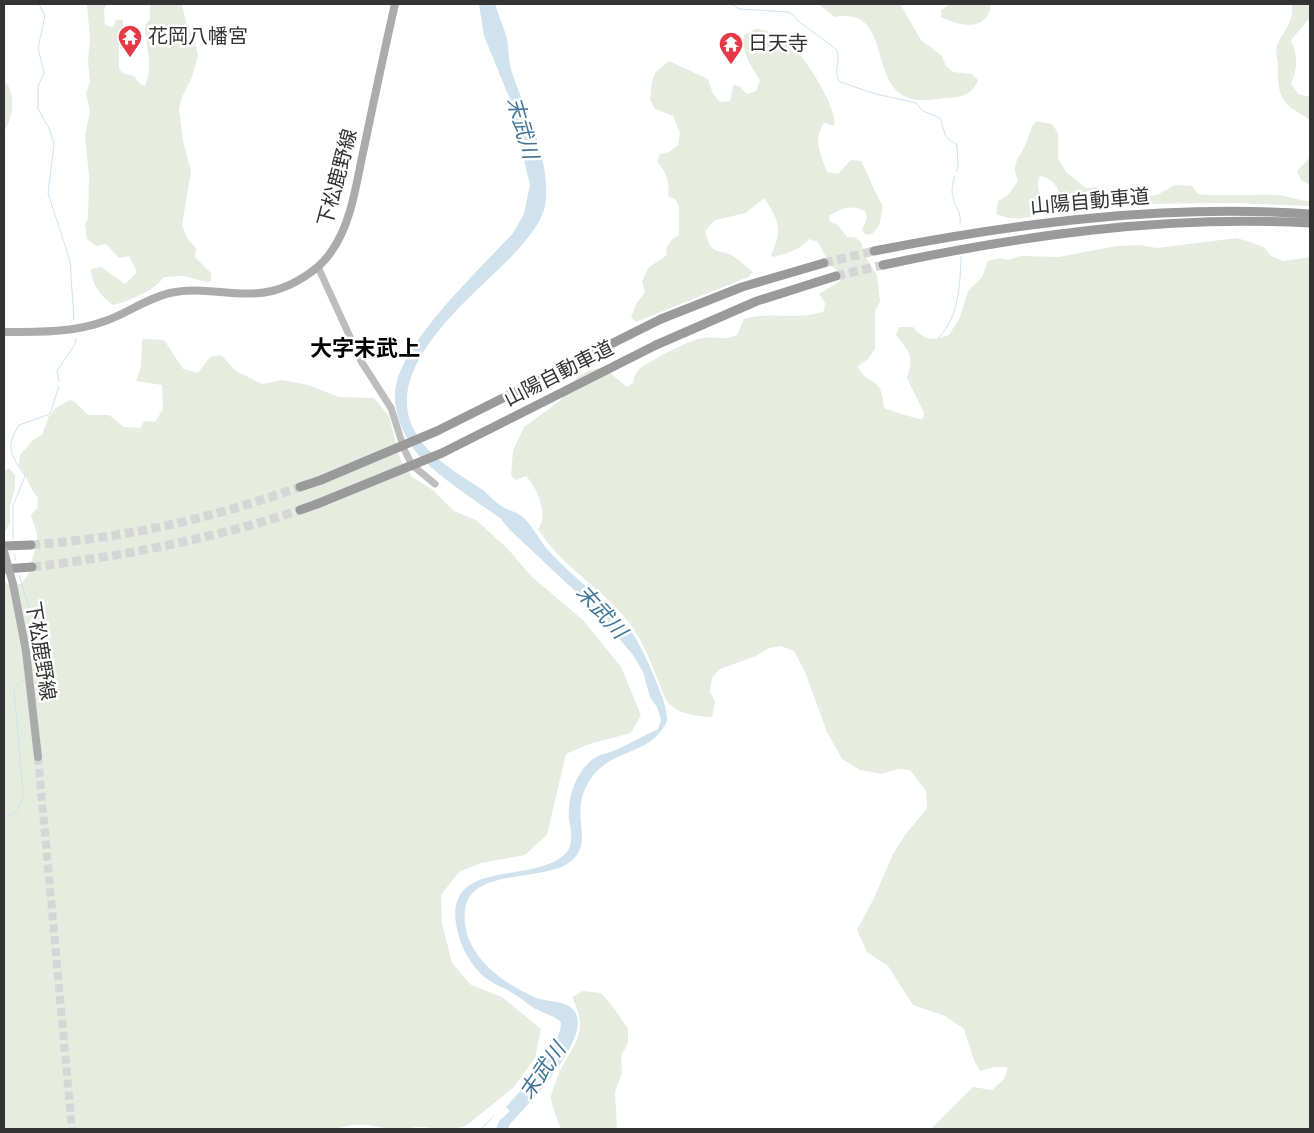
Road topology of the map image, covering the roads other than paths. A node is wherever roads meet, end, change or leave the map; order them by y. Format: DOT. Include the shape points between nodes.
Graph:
graph roads {
  1 [pos="395,4"];
  2 [pos="1310,213"];
  3 [pos="1176,223"];
  4 [pos="1310,223"];
  5 [pos="1310,227"];
  6 [pos="874,251"];
  7 [pos="824,263"];
  8 [pos="883,265"];
  9 [pos="318,267"];
  10 [pos="836,276"];
  11 [pos="4,332"];
  12 [pos="435,484"];
  13 [pos="300,487"];
  14 [pos="300,510"];
  15 [pos="31,545"];
  16 [pos="4,546"];
  17 [pos="4,550"];
  18 [pos="32,567"];
  19 [pos="4,569"];
  20 [pos="38,757"];
  1 -- 9 [label="main road, 下松鹿野線" via="352,204 331,254"];
  2 -- 6 [label="highway, 山陽自動車道" via="1176,212 1088,218"];
  3 -- 4 [label="highway, 山陽自動車道"];
  3 -- 5 [label="highway"];
  3 -- 8 [label="highway, 山陽自動車道" via="1045,236"];
  7 -- 13 [label="highway, 山陽自動車道, bridge" via="742,287 661,319 436,431"];
  9 -- 11 [label="main road, 下松鹿野線" via="288,286 273,291 249,294 172,292 85,328"];
  9 -- 12 [label="street" via="361,361 391,408 412,465"];
  10 -- 14 [label="highway, 山陽自動車道, bridge" via="708,320 442,453"];
  15 -- 16 [label="highway"];
  17 -- 20 [label="main road, 下松鹿野線, bridge" via="26,651"];
  18 -- 19 [label="highway"];
}
